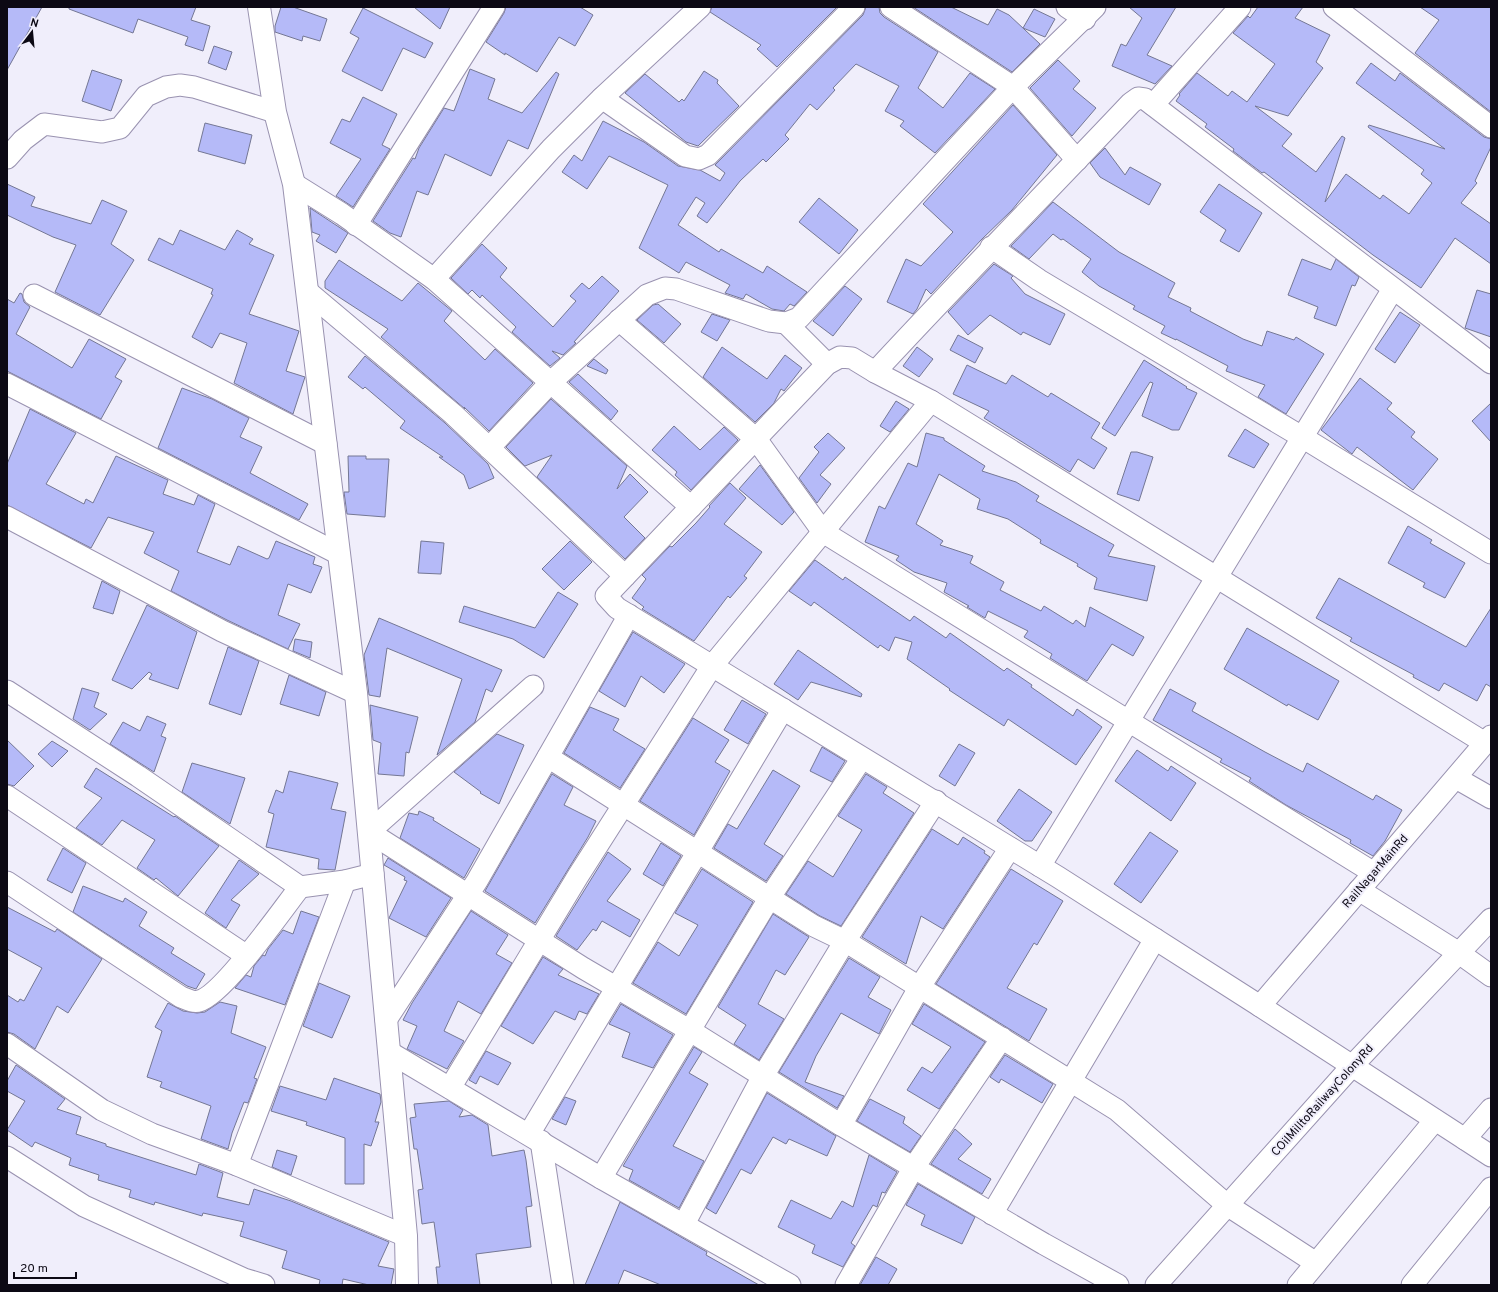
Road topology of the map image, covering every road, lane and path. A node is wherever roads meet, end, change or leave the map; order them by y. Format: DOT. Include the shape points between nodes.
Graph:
graph roads {
  1 [pos="259,7"];
  2 [pos="494,7"];
  3 [pos="700,7"];
  4 [pos="854,7"];
  5 [pos="891,7"];
  6 [pos="1067,7"];
  7 [pos="1240,7"];
  8 [pos="1334,7"];
  9 [pos="1090,13"];
  10 [pos="1013,87"];
  11 [pos="602,98"];
  12 [pos="1153,105"];
  13 [pos="275,112"];
  14 [pos="1491,126"];
  15 [pos="7,158"];
  16 [pos="1077,160"];
  17 [pos="294,184"];
  18 [pos="356,225"];
  19 [pos="991,247"];
  20 [pos="434,279"];
  21 [pos="1393,289"];
  22 [pos="308,292"];
  23 [pos="34,295"];
  24 [pos="619,320"];
  25 [pos="786,323"];
  26 [pos="1491,363"];
  27 [pos="827,364"];
  28 [pos="875,372"];
  29 [pos="551,382"];
  30 [pos="7,384"];
  31 [pos="931,401"];
  32 [pos="1302,437"];
  33 [pos="756,439"];
  34 [pos="326,444"];
  35 [pos="489,448"];
  36 [pos="691,507"];
  37 [pos="7,517"];
  38 [pos="823,532"];
  39 [pos="1491,553"];
  40 [pos="339,554"];
  41 [pos="625,576"];
  42 [pos="1216,578"];
  43 [pos="629,615"];
  44 [pos="712,666"];
  45 [pos="534,686"];
  46 [pos="7,691"];
  47 [pos="356,693"];
  48 [pos="783,709"];
  49 [pos="1128,721"];
  50 [pos="1488,740"];
  51 [pos="548,757"];
  52 [pos="862,758"];
  53 [pos="1456,778"];
  54 [pos="7,796"];
  55 [pos="1491,798"];
  56 [pos="936,801"];
  57 [pos="623,804"];
  58 [pos="369,832"];
  59 [pos="1010,848"];
  60 [pos="697,851"];
  61 [pos="1040,866"];
  62 [pos="1374,873"];
  63 [pos="372,874"];
  64 [pos="345,881"];
  65 [pos="7,882"];
  66 [pos="300,886"];
  67 [pos="1359,890"];
  68 [pos="468,895"];
  69 [pos="770,897"];
  70 [pos="1491,919"];
  71 [pos="1155,939"];
  72 [pos="539,940"];
  73 [pos="845,941"];
  74 [pos="1459,953"];
  75 [pos="247,956"];
  76 [pos="1491,976"];
  77 [pos="615,988"];
  78 [pos="919,988"];
  79 [pos="1260,1006"];
  80 [pos="386,1020"];
  81 [pos="690,1030"];
  82 [pos="1002,1038"];
  83 [pos="7,1044"];
  84 [pos="389,1052"];
  85 [pos="1352,1066"];
  86 [pos="764,1076"];
  87 [pos="1070,1081"];
  88 [pos="450,1088"];
  89 [pos="1491,1109"];
  90 [pos="1435,1120"];
  91 [pos="842,1125"];
  92 [pos="535,1137"];
  93 [pos="1465,1140"];
  94 [pos="1491,1156"];
  95 [pos="7,1157"];
  96 [pos="237,1165"];
  97 [pos="914,1167"];
  98 [pos="601,1178"];
  99 [pos="1491,1188"];
  100 [pos="1227,1205"];
  101 [pos="992,1214"];
  102 [pos="684,1224"];
  103 [pos="406,1236"];
  104 [pos="1316,1263"];
  105 [pos="264,1285"];
  106 [pos="407,1285"];
  107 [pos="563,1285"];
  108 [pos="788,1285"];
  109 [pos="846,1285"];
  110 [pos="1118,1285"];
  111 [pos="1156,1285"];
  112 [pos="1298,1285"];
  113 [pos="1412,1285"];
  1 -- 13 [label="main road"];
  2 -- 18 [label="street"];
  3 -- 11 [label="street"];
  4 -- 11 [label="street" via="708,155 699,159 685,156"];
  5 -- 10 [label="street"];
  6 -- 9 [label="street"];
  7 -- 12 [label="street"];
  8 -- 14 [label="street"];
  9 -- 10 [label="street"];
  10 -- 16 [label="street"];
  10 -- 25 [label="street" via="799,318"];
  11 -- 20 [label="street" via="551,149"];
  12 -- 16 [label="street" via="1145,99 1138,98 1130,103"];
  12 -- 21 [label="street"];
  13 -- 15 [label="street" via="194,87 166,87 146,96 120,128 102,132 44,124 23,140"];
  13 -- 17 [label="main road"];
  16 -- 19 [label="street"];
  17 -- 18 [label="street"];
  17 -- 22 [label="main road"];
  18 -- 20 [label="street"];
  19 -- 28 [label="street"];
  19 -- 32 [label="street" via="1039,280"];
  20 -- 29 [label="street"];
  21 -- 26 [label="street"];
  21 -- 32 [label="street"];
  22 -- 34 [label="main road"];
  22 -- 35 [label="street" via="453,414"];
  23 -- 34 [label="street"];
  24 -- 25 [label="street" via="647,295 665,288 676,289 769,321"];
  24 -- 29 [label="street"];
  24 -- 33 [label="street"];
  25 -- 27 [label="street"];
  27 -- 28 [label="street" via="840,357 852,358"];
  27 -- 33 [label="street"];
  28 -- 31 [label="street"];
  29 -- 35 [label="street"];
  29 -- 36 [label="street"];
  30 -- 40 [label="street"];
  31 -- 38 [label="street"];
  31 -- 42 [label="street"];
  32 -- 39 [label="street"];
  32 -- 42 [label="street"];
  33 -- 36 [label="street"];
  33 -- 38 [label="street"];
  34 -- 40 [label="main road"];
  35 -- 41 [label="street"];
  36 -- 41 [label="street"];
  37 -- 47 [label="street" via="222,631"];
  38 -- 44 [label="street"];
  38 -- 49 [label="street"];
  40 -- 47 [label="main road"];
  41 -- 43 [label="street" via="606,596 617,608"];
  42 -- 49 [label="street"];
  42 -- 50 [label="street"];
  43 -- 44 [label="street"];
  43 -- 51 [label="street"];
  44 -- 48 [label="street"];
  44 -- 57 [label="street"];
  45 -- 58 [label="street"];
  46 -- 66 [label="street"];
  47 -- 58 [label="main road"];
  48 -- 52 [label="street"];
  48 -- 60 [label="street"];
  49 -- 61 [label="street"];
  49 -- 62 [label="street"];
  50 -- 53 [label="street, RailNagarMainRd"];
  51 -- 57 [label="street"];
  51 -- 68 [label="street"];
  52 -- 56 [label="street"];
  52 -- 69 [label="street"];
  53 -- 55 [label="street"];
  53 -- 62 [label="street, RailNagarMainRd"];
  54 -- 75 [label="street"];
  56 -- 59 [label="street"];
  56 -- 73 [label="street"];
  57 -- 60 [label="street"];
  57 -- 72 [label="street"];
  58 -- 63 [label="main road"];
  58 -- 68 [label="street"];
  59 -- 61 [label="street"];
  59 -- 78 [label="street"];
  60 -- 69 [label="street"];
  60 -- 77 [label="street"];
  61 -- 71 [label="street"];
  62 -- 67 [label="street, RailNagarMainRd"];
  63 -- 64 [label="street"];
  63 -- 80 [label="main road"];
  64 -- 66 [label="street"];
  64 -- 96 [label="street"];
  65 -- 75 [label="street" via="181,997 197,1002 211,996"];
  66 -- 75 [label="street"];
  67 -- 74 [label="street"];
  67 -- 79 [label="street, RailNagarMainRd"];
  68 -- 72 [label="street"];
  68 -- 80 [label="street"];
  69 -- 73 [label="street" via="814,926"];
  69 -- 81 [label="street"];
  70 -- 74 [label="street, COilMilltoRailwayColonyRd"];
  71 -- 79 [label="street"];
  71 -- 87 [label="street"];
  72 -- 77 [label="street"];
  72 -- 88 [label="street"];
  73 -- 78 [label="street"];
  73 -- 86 [label="street"];
  74 -- 76 [label="street"];
  74 -- 85 [label="street, COilMilltoRailwayColonyRd"];
  77 -- 81 [label="street"];
  77 -- 92 [label="street"];
  78 -- 82 [label="street"];
  78 -- 91 [label="street"];
  79 -- 85 [label="street"];
  80 -- 84 [label="main road"];
  81 -- 86 [label="street"];
  81 -- 98 [label="street"];
  82 -- 87 [label="street"];
  82 -- 97 [label="street"];
  83 -- 96 [label="street" via="102,1110 152,1134"];
  84 -- 88 [label="street"];
  84 -- 103 [label="main road"];
  85 -- 90 [label="street"];
  85 -- 100 [label="street, COilMilltoRailwayColonyRd"];
  86 -- 91 [label="street"];
  86 -- 102 [label="street"];
  87 -- 100 [label="street" via="1117,1110"];
  87 -- 101 [label="street"];
  88 -- 92 [label="street"];
  89 -- 93 [label="street"];
  90 -- 93 [label="street"];
  90 -- 104 [label="street"];
  91 -- 97 [label="street"];
  92 -- 98 [label="street"];
  92 -- 107 [label="street"];
  93 -- 94 [label="street"];
  95 -- 105 [label="street" via="84,1206"];
  96 -- 103 [label="street"];
  97 -- 101 [label="street"];
  97 -- 109 [label="street"];
  98 -- 102 [label="street"];
  99 -- 113 [label="street"];
  100 -- 104 [label="street"];
  100 -- 111 [label="street, COilMilltoRailwayColonyRd"];
  101 -- 110 [label="street"];
  102 -- 108 [label="street"];
  103 -- 106 [label="main road"];
  104 -- 112 [label="street"];
}
